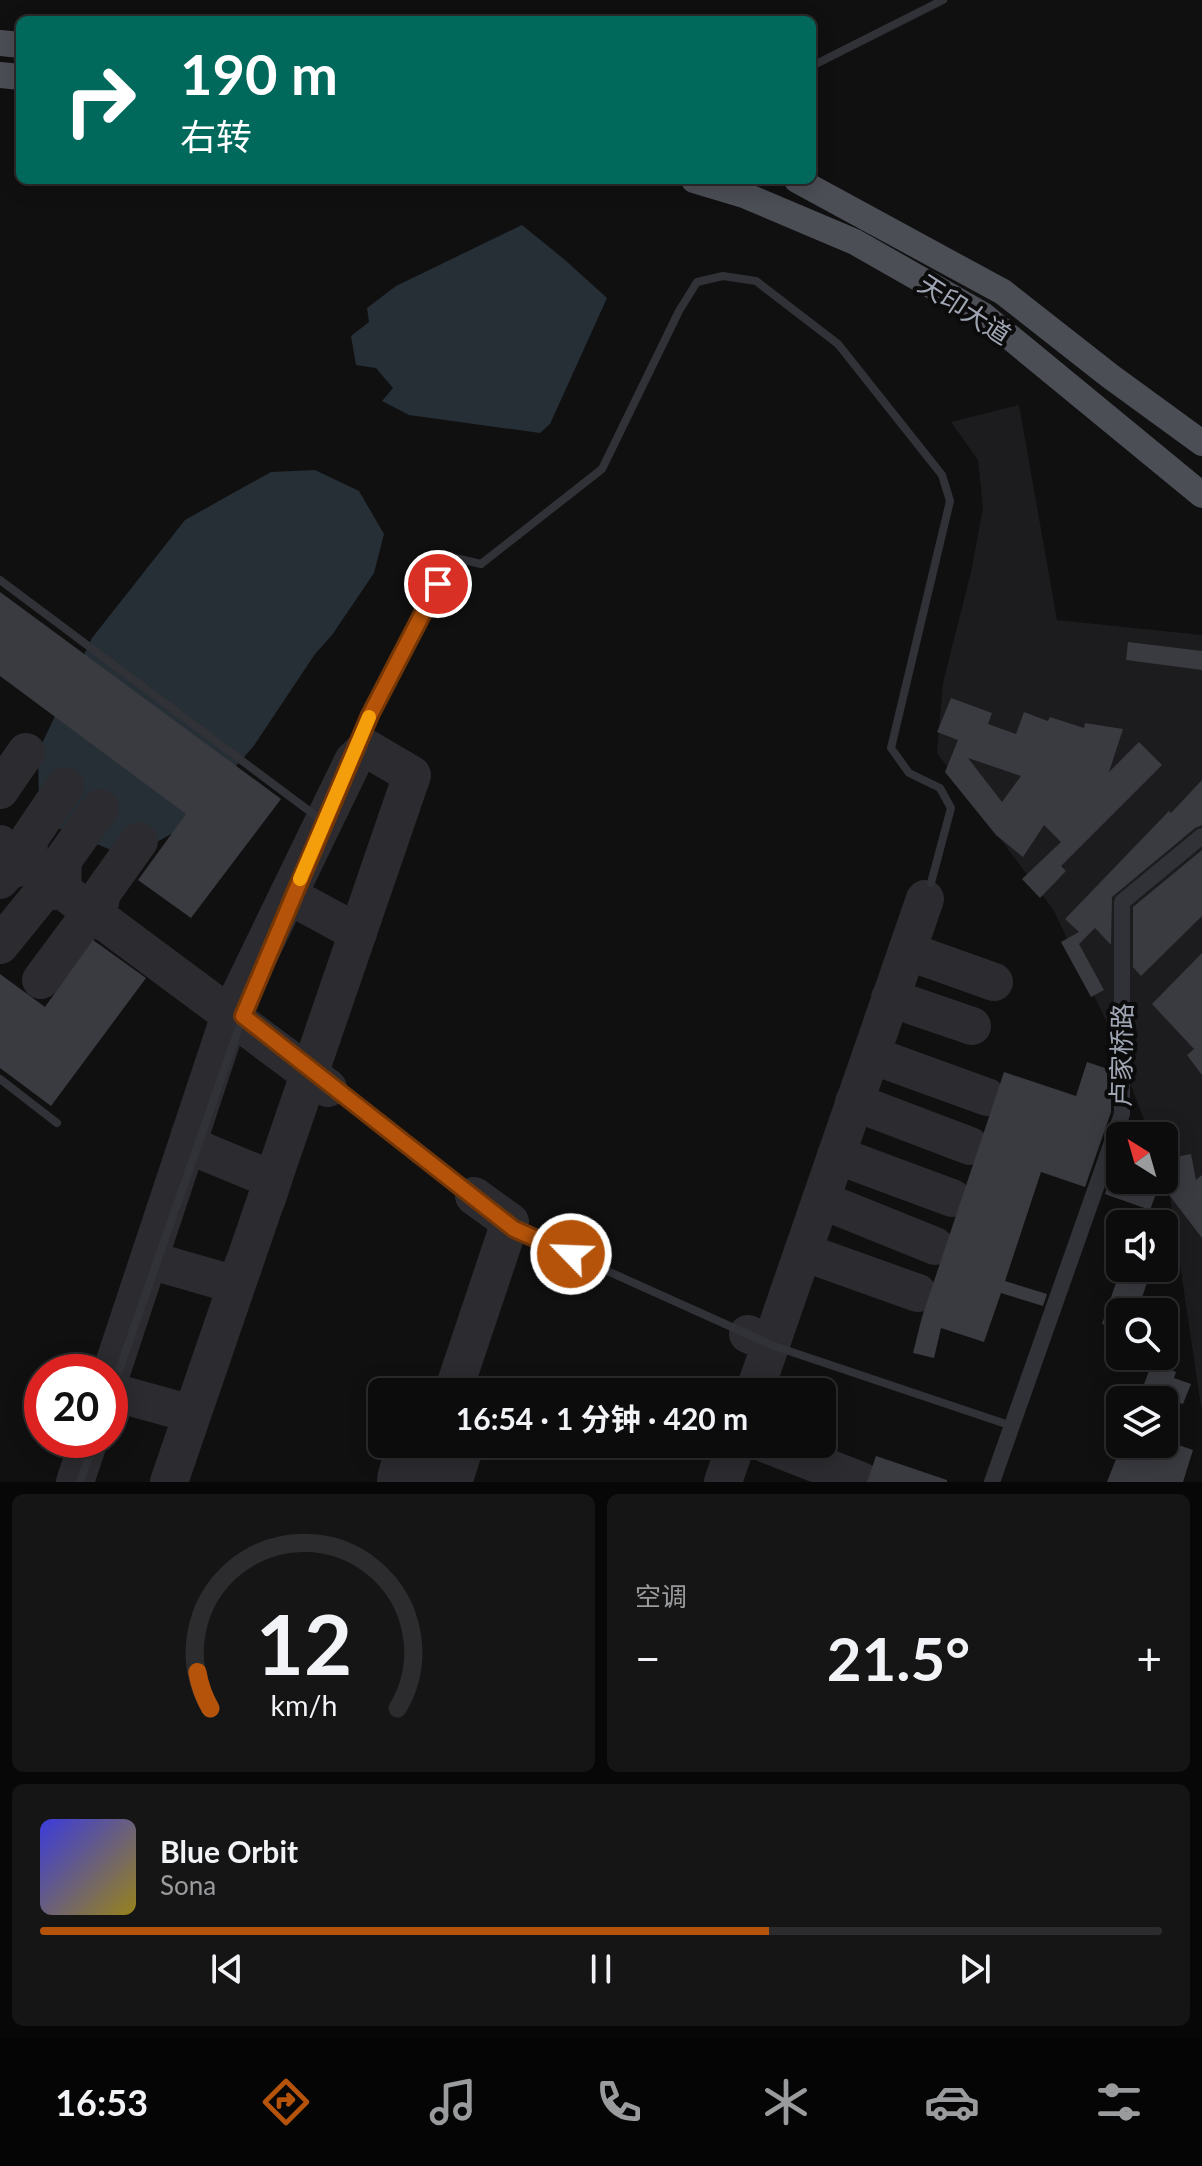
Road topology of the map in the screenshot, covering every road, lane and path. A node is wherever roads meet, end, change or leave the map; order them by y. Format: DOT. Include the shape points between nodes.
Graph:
graph roads {
  1 [pos="943,0"];
  2 [pos="816,64"];
  3 [pos="707,184"];
  4 [pos="804,184"];
  5 [pos="1202,443"];
  6 [pos="1202,495"];
  7 [pos="0,580"];
  8 [pos="324,822"];
  9 [pos="1202,836"];
  10 [pos="931,883"];
  11 [pos="243,1016"];
  12 [pos="0,1079"];
  13 [pos="57,1123"];
  14 [pos="125,1354"];
  15 [pos="1012,1426"];
  16 [pos="89,1458"];
  17 [pos="80,1482"];
  18 [pos="992,1482"];
  1 -- 2 [label="lane"];
  3 -- 6 [label="main road, 天印大道" via="855,242 983,315"];
  4 -- 5 [label="main road, 天印大道" via="1003,292"];
  7 -- 8 [label="lane"];
  8 -- 10 [label="lane" via="370,715 451,557 481,564 602,469 697,282 723,276 756,281 838,344 942,475 950,501 891,748 909,773 940,788 951,808"];
  8 -- 11 [label="lane"];
  9 -- 15 [label="street, 卢家桥路" via="1122,902 1122,1114"];
  11 -- 14 [label="lane"];
  11 -- 15 [label="lane" via="514,1229 774,1346"];
  12 -- 13 [label="lane"];
  15 -- 18 [label="street, 卢家桥路"];
  16 -- 17 [label="lane"];
}
